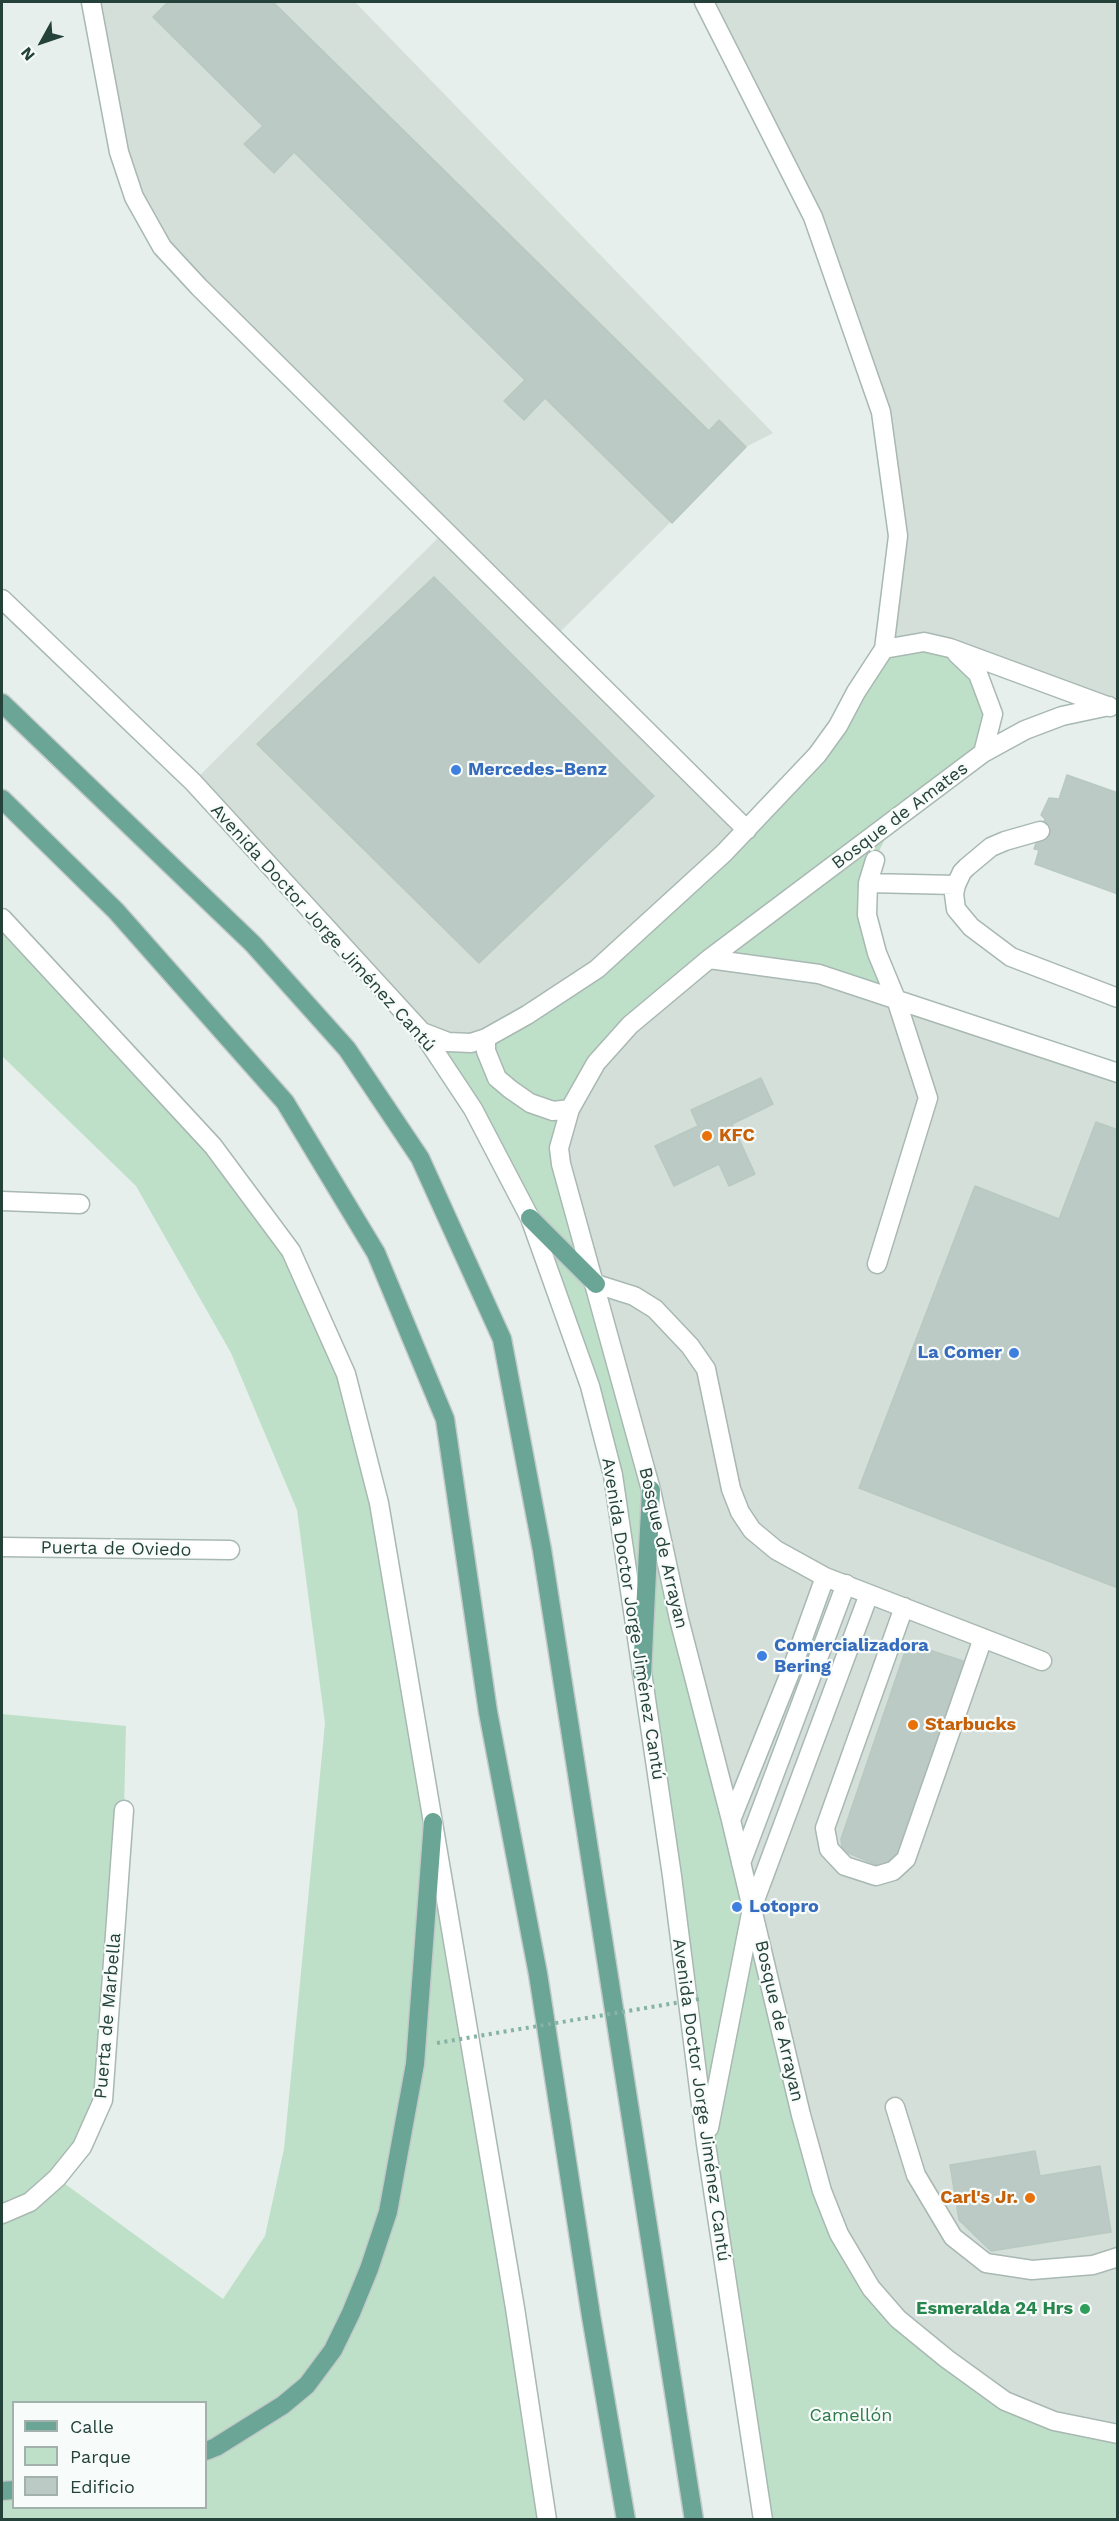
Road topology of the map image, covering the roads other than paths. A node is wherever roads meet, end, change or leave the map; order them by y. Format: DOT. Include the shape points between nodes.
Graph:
graph roads {
  1 [pos="91,2"];
  2 [pos="704,2"];
  3 [pos="2,599"];
  4 [pos="950,648"];
  5 [pos="884,649"];
  6 [pos="2,703"];
  7 [pos="1113,708"];
  8 [pos="983,753"];
  9 [pos="2,799"];
  10 [pos="747,830"];
  11 [pos="1040,831"];
  12 [pos="875,860"];
  13 [pos="868,883"];
  14 [pos="956,885"];
  15 [pos="2,918"];
  16 [pos="709,959"];
  17 [pos="1118,998"];
  18 [pos="896,999"];
  19 [pos="422,1032"];
  20 [pos="486,1038"];
  21 [pos="1118,1073"];
  22 [pos="570,1109"];
  23 [pos="2,1201"];
  24 [pos="80,1204"];
  25 [pos="530,1218"];
  26 [pos="876,1264"];
  27 [pos="596,1284"];
  28 [pos="651,1490"];
  29 [pos="2,1547"];
  30 [pos="230,1551"];
  31 [pos="825,1577"];
  32 [pos="846,1584"];
  33 [pos="869,1594"];
  34 [pos="904,1607"];
  35 [pos="983,1638"];
  36 [pos="1042,1661"];
  37 [pos="642,1674"];
  38 [pos="124,1810"];
  39 [pos="731,1820"];
  40 [pos="433,1822"];
  41 [pos="741,1863"];
  42 [pos="752,1908"];
  43 [pos="895,2107"];
  44 [pos="706,2144"];
  45 [pos="2,2214"];
  46 [pos="1118,2257"];
  47 [pos="1118,2434"];
  48 [pos="207,2451"];
  49 [pos="547,2520"];
  50 [pos="626,2520"];
  51 [pos="694,2520"];
  52 [pos="763,2520"];
  1 -- 10 [label="street" via="119,152 134,197 162,247"];
  2 -- 5 [label="street" via="813,217 881,412 898,536"];
  3 -- 19 [label="street, Avenida Doctor Jorge Jiménez Cantú" via="193,782"];
  4 -- 5 [label="street, Bosque de Amates" via="924,642"];
  4 -- 7 [label="street, Bosque de Amates"];
  4 -- 8 [label="street" via="978,674 993,714"];
  5 -- 10 [label="street" via="817,755"];
  6 -- 51 [label="main road" via="253,944 347,1049 420,1158 502,1339 542,1550"];
  7 -- 8 [label="street, Bosque de Amates" via="1062,716 1025,730"];
  8 -- 16 [label="street, Bosque de Amates"];
  9 -- 50 [label="main road" via="116,910 285,1102 376,1253 445,1419 488,1712 538,1974"];
  10 -- 20 [label="street" via="597,969"];
  11 -- 14 [label="street" via="991,848 962,872"];
  12 -- 13 [label="street"];
  13 -- 14 [label="street"];
  13 -- 18 [label="street" via="867,915"];
  14 -- 17 [label="street" via="957,909 987,941 1011,957"];
  15 -- 40 [label="street" via="213,1146 291,1251 346,1374 379,1503"];
  16 -- 18 [label="street" via="819,974"];
  16 -- 22 [label="street, Bosque de Amates" via="630,1025 596,1063"];
  18 -- 21 [label="street"];
  18 -- 26 [label="street" via="928,1098"];
  19 -- 20 [label="street" via="448,1041 471,1043"];
  19 -- 25 [label="street, Avenida Doctor Jorge Jiménez Cantú" via="473,1108"];
  20 -- 22 [label="street" via="486,1051 497,1078 510,1089 530,1103 553,1111"];
  22 -- 27 [label="street, Bosque de Arrayan" via="559,1148 561,1164"];
  23 -- 24 [label="street"];
  25 -- 27 [label="main road"];
  25 -- 37 [label="street, Avenida Doctor Jorge Jiménez Cantú" via="590,1386 613,1475"];
  27 -- 28 [label="street, Bosque de Arrayan"];
  27 -- 31 [label="street" via="634,1296 655,1309 690,1346 706,1369 736,1500 752,1530 796,1563"];
  28 -- 37 [label="main road"];
  28 -- 39 [label="street, Bosque de Arrayan" via="679,1619"];
  29 -- 30 [label="street, Puerta de Oviedo"];
  31 -- 32 [label="street"];
  31 -- 39 [label="street"];
  32 -- 33 [label="street"];
  32 -- 41 [label="street"];
  33 -- 34 [label="street"];
  33 -- 42 [label="street"];
  34 -- 35 [label="street"];
  34 -- 35 [label="street" via="825,1828 829,1849 845,1866 876,1876 893,1871 906,1859"];
  35 -- 36 [label="street"];
  37 -- 44 [label="street, Avenida Doctor Jorge Jiménez Cantú"];
  38 -- 45 [label="street, Puerta de Marbella" via="103,2100 82,2147 57,2178 30,2202"];
  39 -- 41 [label="street, Bosque de Arrayan"];
  40 -- 48 [label="main road" via="415,2064 388,2212 369,2269 333,2350 307,2385 283,2405"];
  40 -- 49 [label="street"];
  41 -- 42 [label="street, Bosque de Arrayan"];
  42 -- 44 [label="street"];
  42 -- 47 [label="street, Bosque de Arrayan" via="822,2192 839,2234 871,2288 898,2319 1005,2401 1054,2421"];
  43 -- 46 [label="street" via="916,2175 952,2237 986,2263 1032,2270 1093,2265"];
  44 -- 52 [label="street, Avenida Doctor Jorge Jiménez Cantú"];
}
